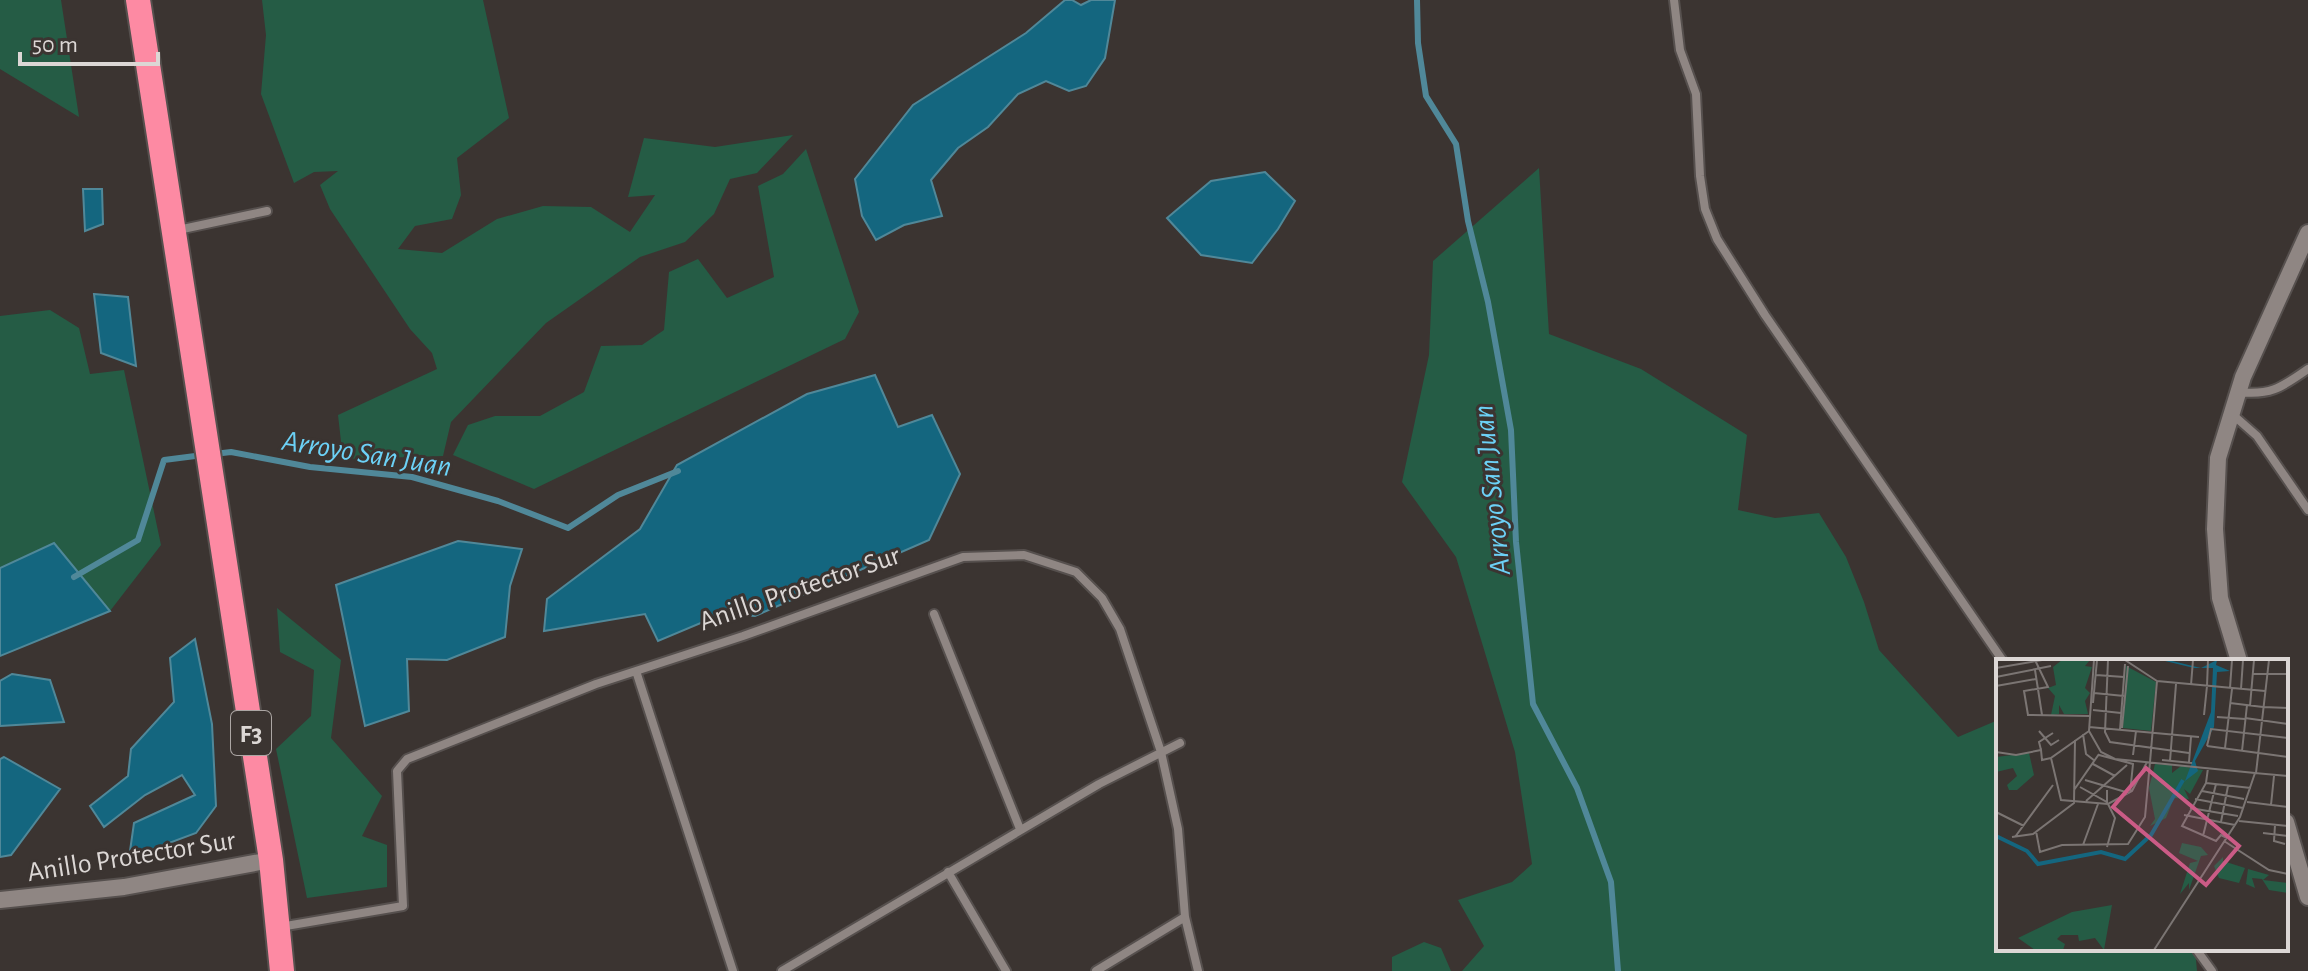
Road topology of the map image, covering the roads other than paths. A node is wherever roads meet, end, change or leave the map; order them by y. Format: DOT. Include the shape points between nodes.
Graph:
graph roads {
  1 [pos="138,0"];
  2 [pos="1674,0"];
  3 [pos="267,211"];
  4 [pos="172,231"];
  5 [pos="2308,233"];
  6 [pos="2308,369"];
  7 [pos="2237,392"];
  8 [pos="2230,413"];
  9 [pos="2308,510"];
  10 [pos="934,614"];
  11 [pos="2002,659"];
  12 [pos="2238,659"];
  13 [pos="636,671"];
  14 [pos="1180,743"];
  15 [pos="1161,752"];
  16 [pos="1020,829"];
  17 [pos="2288,829"];
  18 [pos="271,860"];
  19 [pos="948,872"];
  20 [pos="2308,897"];
  21 [pos="0,900"];
  22 [pos="1185,917"];
  23 [pos="276,928"];
  24 [pos="2197,951"];
  25 [pos="282,971"];
  26 [pos="733,971"];
  27 [pos="782,971"];
  28 [pos="1006,971"];
  29 [pos="1096,971"];
  30 [pos="1198,971"];
  31 [pos="2212,971"];
  1 -- 4 [label="highway, F3"];
  2 -- 11 [label="street" via="1680,50 1696,94 1705,209 1717,239"];
  3 -- 4 [label="street"];
  4 -- 18 [label="highway, F3"];
  5 -- 7 [label="street"];
  6 -- 7 [label="street" via="2279,389 2260,395"];
  7 -- 8 [label="street"];
  8 -- 9 [label="street" via="2257,436"];
  8 -- 12 [label="street" via="2218,458 2215,529 2220,598"];
  10 -- 16 [label="street"];
  13 -- 15 [label="street, Anillo Protector Sur" via="963,557 1024,555 1076,572 1102,598 1120,629"];
  13 -- 23 [label="street, Anillo Protector Sur" via="407,759 397,771 403,906"];
  13 -- 26 [label="street"];
  14 -- 15 [label="street"];
  15 -- 16 [label="street"];
  15 -- 22 [label="street, Anillo Protector Sur" via="1178,829"];
  16 -- 19 [label="street"];
  17 -- 20 [label="street"];
  18 -- 21 [label="street, Anillo Protector Sur" via="124,887"];
  18 -- 23 [label="highway, F3"];
  19 -- 27 [label="street"];
  19 -- 28 [label="street"];
  22 -- 29 [label="street"];
  22 -- 30 [label="street, Anillo Protector Sur"];
  23 -- 25 [label="highway, F3"];
  24 -- 31 [label="street"];
}
